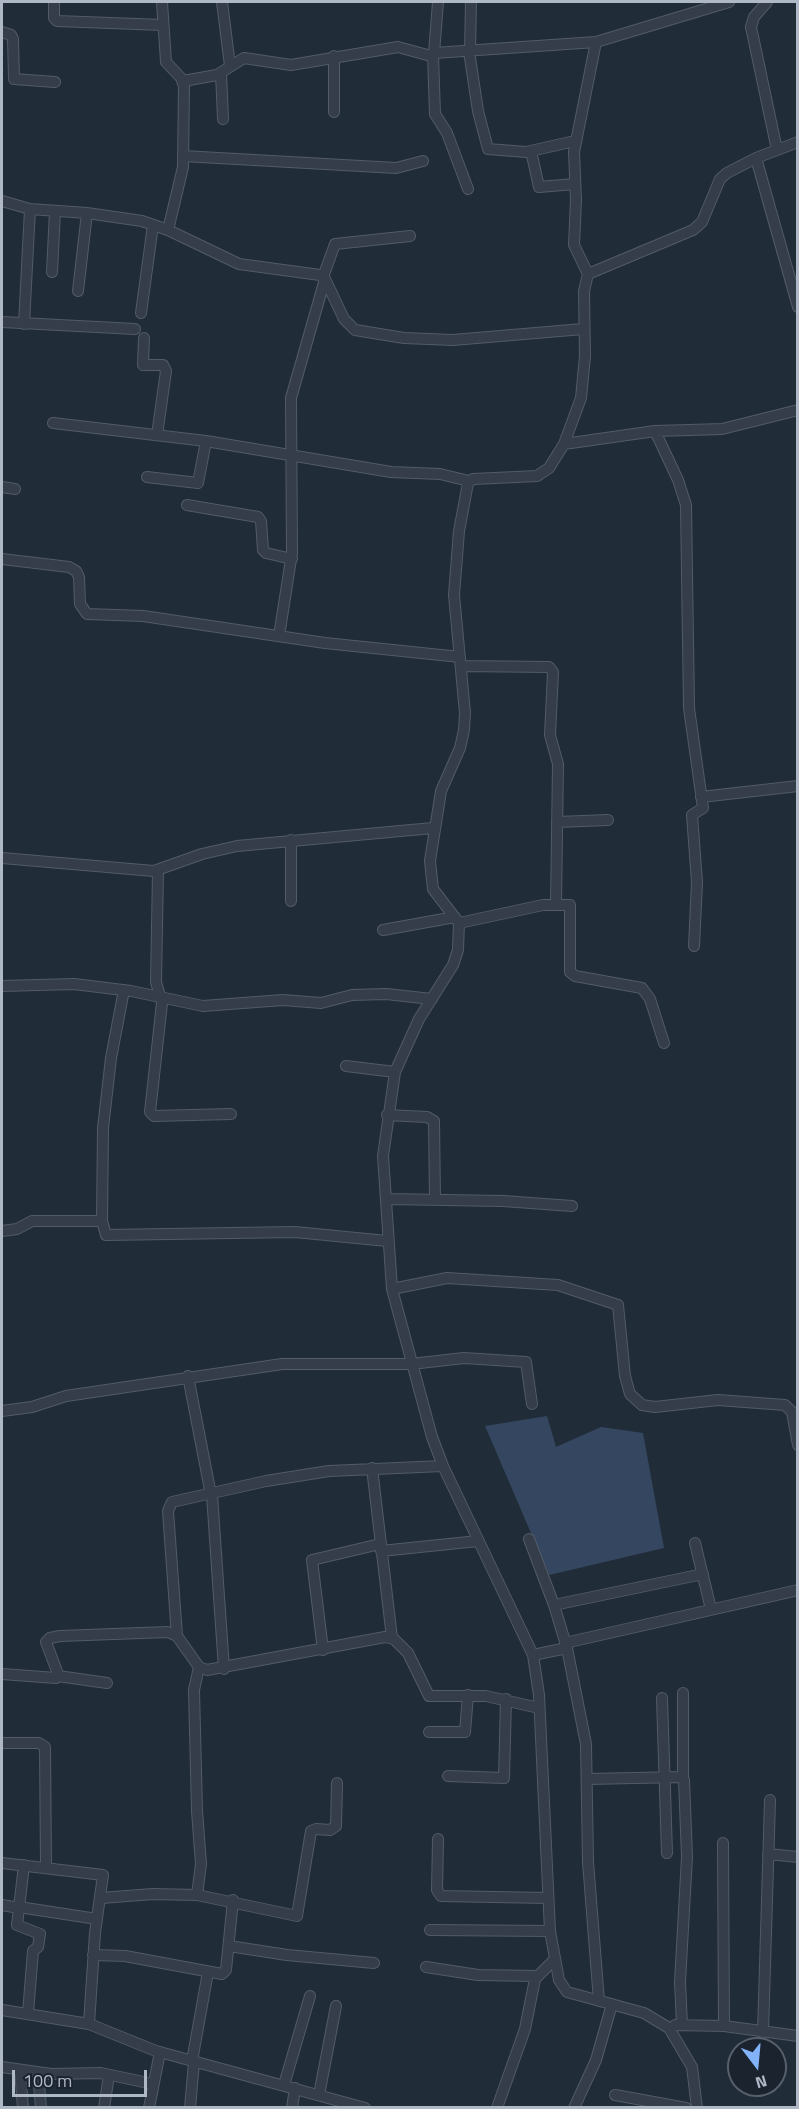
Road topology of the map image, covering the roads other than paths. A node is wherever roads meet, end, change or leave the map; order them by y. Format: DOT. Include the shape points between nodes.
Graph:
graph roads {
  1 [pos="54,2"];
  2 [pos="162,2"];
  3 [pos="222,2"];
  4 [pos="438,2"];
  5 [pos="471,2"];
  6 [pos="729,2"];
  7 [pos="767,2"];
  8 [pos="163,25"];
  9 [pos="2,32"];
  10 [pos="596,42"];
  11 [pos="469,51"];
  12 [pos="433,54"];
  13 [pos="334,56"];
  14 [pos="226,69"];
  15 [pos="183,81"];
  16 [pos="55,82"];
  17 [pos="334,112"];
  18 [pos="224,119"];
  19 [pos="575,141"];
  20 [pos="798,142"];
  21 [pos="777,150"];
  22 [pos="531,151"];
  23 [pos="183,156"];
  24 [pos="756,158"];
  25 [pos="423,161"];
  26 [pos="575,184"];
  27 [pos="468,189"];
  28 [pos="2,201"];
  29 [pos="30,209"];
  30 [pos="55,211"];
  31 [pos="87,213"];
  32 [pos="153,225"];
  33 [pos="168,230"];
  34 [pos="410,236"];
  35 [pos="792,264"];
  36 [pos="52,272"];
  37 [pos="588,274"];
  38 [pos="324,278"];
  39 [pos="78,291"];
  40 [pos="798,307"];
  41 [pos="141,313"];
  42 [pos="2,322"];
  43 [pos="24,324"];
  44 [pos="135,329"];
  45 [pos="584,329"];
  46 [pos="144,338"];
  47 [pos="798,410"];
  48 [pos="53,423"];
  49 [pos="655,431"];
  50 [pos="157,435"];
  51 [pos="206,441"];
  52 [pos="564,444"];
  53 [pos="291,456"];
  54 [pos="147,477"];
  55 [pos="469,480"];
  56 [pos="2,487"];
  57 [pos="15,489"];
  58 [pos="188,505"];
  59 [pos="2,559"];
  60 [pos="292,559"];
  61 [pos="279,636"];
  62 [pos="461,662"];
  63 [pos="798,786"];
  64 [pos="701,797"];
  65 [pos="608,820"];
  66 [pos="557,822"];
  67 [pos="433,828"];
  68 [pos="291,840"];
  69 [pos="2,858"];
  70 [pos="158,871"];
  71 [pos="291,901"];
  72 [pos="556,904"];
  73 [pos="457,920"];
  74 [pos="383,930"];
  75 [pos="694,946"];
  76 [pos="2,987"];
  77 [pos="124,990"];
  78 [pos="160,997"];
  79 [pos="432,999"];
  80 [pos="664,1042"];
  81 [pos="346,1066"];
  82 [pos="395,1072"];
  83 [pos="231,1114"];
  84 [pos="387,1115"];
  85 [pos="386,1199"];
  86 [pos="435,1199"];
  87 [pos="572,1206"];
  88 [pos="102,1221"];
  89 [pos="2,1231"];
  90 [pos="387,1241"];
  91 [pos="392,1289"];
  92 [pos="411,1364"];
  93 [pos="188,1376"];
  94 [pos="532,1404"];
  95 [pos="2,1411"];
  96 [pos="798,1445"];
  97 [pos="443,1466"];
  98 [pos="372,1468"];
  99 [pos="211,1495"];
  100 [pos="529,1539"];
  101 [pos="478,1541"];
  102 [pos="695,1543"];
  103 [pos="380,1547"];
  104 [pos="703,1574"];
  105 [pos="798,1590"];
  106 [pos="554,1605"];
  107 [pos="711,1609"];
  108 [pos="177,1635"];
  109 [pos="392,1638"];
  110 [pos="566,1646"];
  111 [pos="323,1650"];
  112 [pos="533,1655"];
  113 [pos="199,1667"];
  114 [pos="224,1669"];
  115 [pos="2,1674"];
  116 [pos="58,1676"];
  117 [pos="107,1683"];
  118 [pos="683,1692"];
  119 [pos="468,1695"];
  120 [pos="662,1698"];
  121 [pos="506,1699"];
  122 [pos="539,1708"];
  123 [pos="429,1732"];
  124 [pos="2,1743"];
  125 [pos="448,1776"];
  126 [pos="664,1778"];
  127 [pos="683,1778"];
  128 [pos="588,1779"];
  129 [pos="338,1783"];
  130 [pos="770,1800"];
  131 [pos="438,1839"];
  132 [pos="723,1843"];
  133 [pos="667,1853"];
  134 [pos="768,1854"];
  135 [pos="798,1857"];
  136 [pos="2,1863"];
  137 [pos="24,1865"];
  138 [pos="46,1867"];
  139 [pos="197,1895"];
  140 [pos="101,1898"];
  141 [pos="548,1898"];
  142 [pos="232,1900"];
  143 [pos="2,1905"];
  144 [pos="19,1908"];
  145 [pos="97,1919"];
  146 [pos="430,1930"];
  147 [pos="550,1932"];
  148 [pos="229,1946"];
  149 [pos="93,1955"];
  150 [pos="553,1960"];
  151 [pos="374,1963"];
  152 [pos="426,1966"];
  153 [pos="208,1972"];
  154 [pos="537,1976"];
  155 [pos="310,1996"];
  156 [pos="599,2001"];
  157 [pos="612,2004"];
  158 [pos="336,2006"];
  159 [pos="2,2010"];
  160 [pos="28,2013"];
  161 [pos="89,2024"];
  162 [pos="682,2025"];
  163 [pos="666,2026"];
  164 [pos="724,2026"];
  165 [pos="763,2032"];
  166 [pos="798,2036"];
  167 [pos="160,2052"];
  168 [pos="193,2061"];
  169 [pos="2,2067"];
  170 [pos="20,2070"];
  171 [pos="38,2072"];
  172 [pos="109,2075"];
  173 [pos="153,2084"];
  174 [pos="284,2085"];
  175 [pos="295,2088"];
  176 [pos="615,2095"];
  177 [pos="319,2096"];
  178 [pos="22,2108"];
  179 [pos="40,2108"];
  180 [pos="104,2108"];
  181 [pos="149,2108"];
  182 [pos="190,2108"];
  183 [pos="292,2108"];
  184 [pos="365,2108"];
  185 [pos="497,2108"];
  186 [pos="574,2108"];
  187 [pos="686,2108"];
  188 [pos="697,2108"];
  1 -- 8 [label="street" via="57,21"];
  2 -- 8 [label="street"];
  3 -- 14 [label="street"];
  4 -- 12 [label="street"];
  5 -- 11 [label="street"];
  6 -- 10 [label="street"];
  7 -- 21 [label="street" via="751,27"];
  8 -- 15 [label="street" via="166,62"];
  9 -- 16 [label="street" via="14,39 14,79"];
  10 -- 11 [label="street"];
  10 -- 19 [label="street"];
  11 -- 12 [label="street"];
  11 -- 22 [label="street" via="488,149"];
  12 -- 13 [label="street" via="398,47"];
  12 -- 27 [label="street" via="435,114 447,133"];
  13 -- 14 [label="street" via="291,65 244,58"];
  13 -- 17 [label="street"];
  14 -- 15 [label="street"];
  14 -- 18 [label="street"];
  15 -- 23 [label="street"];
  19 -- 22 [label="street"];
  19 -- 26 [label="street"];
  20 -- 21 [label="street"];
  21 -- 24 [label="street"];
  22 -- 26 [label="street" via="539,187"];
  23 -- 25 [label="street" via="396,168"];
  23 -- 33 [label="street" via="182,178"];
  24 -- 35 [label="street"];
  24 -- 37 [label="street" via="720,179 706,213 693,230"];
  26 -- 37 [label="street" via="575,249"];
  28 -- 29 [label="street"];
  29 -- 30 [label="street"];
  29 -- 43 [label="street"];
  30 -- 31 [label="street"];
  30 -- 36 [label="street"];
  31 -- 32 [label="street"];
  31 -- 39 [label="street"];
  32 -- 33 [label="street"];
  32 -- 41 [label="street"];
  33 -- 38 [label="street" via="239,264 295,270"];
  34 -- 38 [label="street" via="335,243"];
  35 -- 40 [label="street"];
  37 -- 45 [label="street"];
  38 -- 45 [label="street" via="344,319 355,330 453,340"];
  38 -- 53 [label="street" via="291,398"];
  42 -- 43 [label="street"];
  43 -- 44 [label="street"];
  45 -- 52 [label="street" via="581,398"];
  46 -- 50 [label="street" via="143,365 166,368"];
  47 -- 49 [label="street" via="722,429"];
  48 -- 50 [label="street"];
  49 -- 52 [label="street"];
  49 -- 64 [label="street" via="686,505 689,708"];
  50 -- 51 [label="street"];
  51 -- 53 [label="street"];
  51 -- 54 [label="street" via="198,483"];
  52 -- 55 [label="street" via="549,468 537,476"];
  53 -- 55 [label="street"];
  53 -- 60 [label="street"];
  55 -- 62 [label="street" via="459,531 454,595"];
  56 -- 57 [label="street"];
  58 -- 60 [label="street" via="258,518 264,552"];
  59 -- 61 [label="street" via="76,571 80,577 80,604 87,614 143,616"];
  60 -- 61 [label="street"];
  61 -- 62 [label="street"];
  62 -- 66 [label="street" via="552,669 550,739 558,764"];
  62 -- 67 [label="street" via="464,730 441,791"];
  63 -- 64 [label="street"];
  64 -- 75 [label="street" via="703,809 692,815 697,882"];
  65 -- 66 [label="street"];
  66 -- 72 [label="street"];
  67 -- 68 [label="street"];
  67 -- 73 [label="street" via="432,885"];
  68 -- 70 [label="street" via="221,849"];
  68 -- 71 [label="street"];
  69 -- 70 [label="street"];
  70 -- 78 [label="street" via="156,982"];
  72 -- 73 [label="street"];
  72 -- 80 [label="street" via="571,908 570,972 642,988 650,999"];
  73 -- 74 [label="street"];
  73 -- 79 [label="street" via="456,959"];
  76 -- 77 [label="street" via="60,984"];
  77 -- 78 [label="street"];
  77 -- 88 [label="street" via="106,1094"];
  78 -- 79 [label="street" via="203,1006 283,1000 321,1003 375,994"];
  78 -- 83 [label="street" via="150,1112 154,1116"];
  79 -- 82 [label="street" via="419,1018"];
  81 -- 82 [label="street"];
  82 -- 84 [label="street"];
  84 -- 85 [label="street" via="383,1171"];
  84 -- 86 [label="street" via="427,1117 434,1121"];
  85 -- 86 [label="street"];
  85 -- 90 [label="street"];
  86 -- 87 [label="street"];
  88 -- 89 [label="street" via="32,1221"];
  88 -- 90 [label="street" via="109,1236 295,1232"];
  90 -- 91 [label="street"];
  91 -- 92 [label="street"];
  91 -- 96 [label="street" via="447,1278 558,1285 618,1305 625,1376 630,1394 642,1405 718,1400 785,1405 792,1412"];
  92 -- 93 [label="street" via="282,1364"];
  92 -- 94 [label="street" via="464,1358 526,1362"];
  92 -- 97 [label="street"];
  93 -- 95 [label="street"];
  93 -- 99 [label="street"];
  97 -- 98 [label="street"];
  97 -- 101 [label="street"];
  98 -- 99 [label="street" via="267,1481"];
  98 -- 103 [label="street"];
  99 -- 108 [label="street" via="176,1500 169,1506"];
  99 -- 114 [label="street"];
  100 -- 106 [label="street"];
  101 -- 103 [label="street"];
  101 -- 112 [label="street"];
  102 -- 104 [label="street"];
  103 -- 109 [label="street"];
  103 -- 111 [label="street" via="312,1560"];
  104 -- 106 [label="street"];
  104 -- 107 [label="street"];
  105 -- 107 [label="street"];
  106 -- 110 [label="street"];
  107 -- 110 [label="street"];
  108 -- 113 [label="street"];
  108 -- 116 [label="street" via="163,1632 50,1638 46,1643"];
  109 -- 111 [label="street"];
  109 -- 119 [label="street" via="408,1653 428,1695"];
  110 -- 112 [label="street"];
  110 -- 128 [label="street" via="586,1744"];
  111 -- 114 [label="street"];
  112 -- 122 [label="street"];
  113 -- 114 [label="street"];
  113 -- 139 [label="street" via="194,1700 201,1864"];
  115 -- 116 [label="street"];
  116 -- 117 [label="street"];
  118 -- 127 [label="street"];
  119 -- 121 [label="street"];
  119 -- 123 [label="street" via="465,1732"];
  120 -- 126 [label="street"];
  121 -- 122 [label="street"];
  121 -- 125 [label="street" via="504,1778"];
  122 -- 141 [label="street"];
  124 -- 138 [label="street" via="39,1743 45,1747"];
  126 -- 127 [label="street"];
  126 -- 128 [label="street"];
  126 -- 133 [label="street"];
  127 -- 162 [label="street" via="687,1857 680,1982"];
  128 -- 156 [label="street" via="588,1862"];
  129 -- 142 [label="street" via="335,1828 311,1831 299,1914"];
  130 -- 134 [label="street"];
  131 -- 141 [label="street" via="437,1890 441,1896"];
  132 -- 164 [label="street"];
  134 -- 135 [label="street"];
  134 -- 165 [label="street"];
  136 -- 137 [label="street"];
  137 -- 138 [label="street"];
  137 -- 144 [label="street"];
  138 -- 140 [label="street" via="104,1875"];
  139 -- 140 [label="street"];
  139 -- 142 [label="street"];
  140 -- 145 [label="street"];
  141 -- 147 [label="street"];
  142 -- 148 [label="street"];
  143 -- 144 [label="street"];
  144 -- 145 [label="street"];
  144 -- 160 [label="street" via="18,1926 40,1934 38,1947 33,1951"];
  145 -- 149 [label="street"];
  146 -- 147 [label="street"];
  147 -- 150 [label="street"];
  148 -- 151 [label="street"];
  148 -- 153 [label="street" via="224,1973"];
  149 -- 153 [label="street" via="125,1956"];
  149 -- 161 [label="street"];
  150 -- 154 [label="street"];
  150 -- 156 [label="street" via="564,1989"];
  152 -- 154 [label="street" via="478,1976"];
  153 -- 168 [label="street"];
  154 -- 185 [label="street" via="521,2042"];
  155 -- 174 [label="street"];
  156 -- 157 [label="street"];
  157 -- 163 [label="street" via="644,2013"];
  157 -- 186 [label="street" via="596,2061"];
  158 -- 177 [label="street"];
  159 -- 160 [label="street"];
  160 -- 161 [label="street"];
  161 -- 167 [label="street"];
  162 -- 163 [label="street"];
  162 -- 164 [label="street"];
  163 -- 188 [label="street" via="692,2067"];
  164 -- 165 [label="street"];
  165 -- 166 [label="street"];
  167 -- 168 [label="street"];
  167 -- 173 [label="street"];
  168 -- 174 [label="street"];
  168 -- 182 [label="street"];
  169 -- 170 [label="street"];
  170 -- 171 [label="street"];
  170 -- 178 [label="street"];
  171 -- 172 [label="street"];
  171 -- 179 [label="street"];
  172 -- 173 [label="street"];
  172 -- 180 [label="street"];
  173 -- 181 [label="street"];
  174 -- 175 [label="street"];
  175 -- 177 [label="street"];
  175 -- 183 [label="street"];
  176 -- 187 [label="street"];
  177 -- 184 [label="street"];
}
